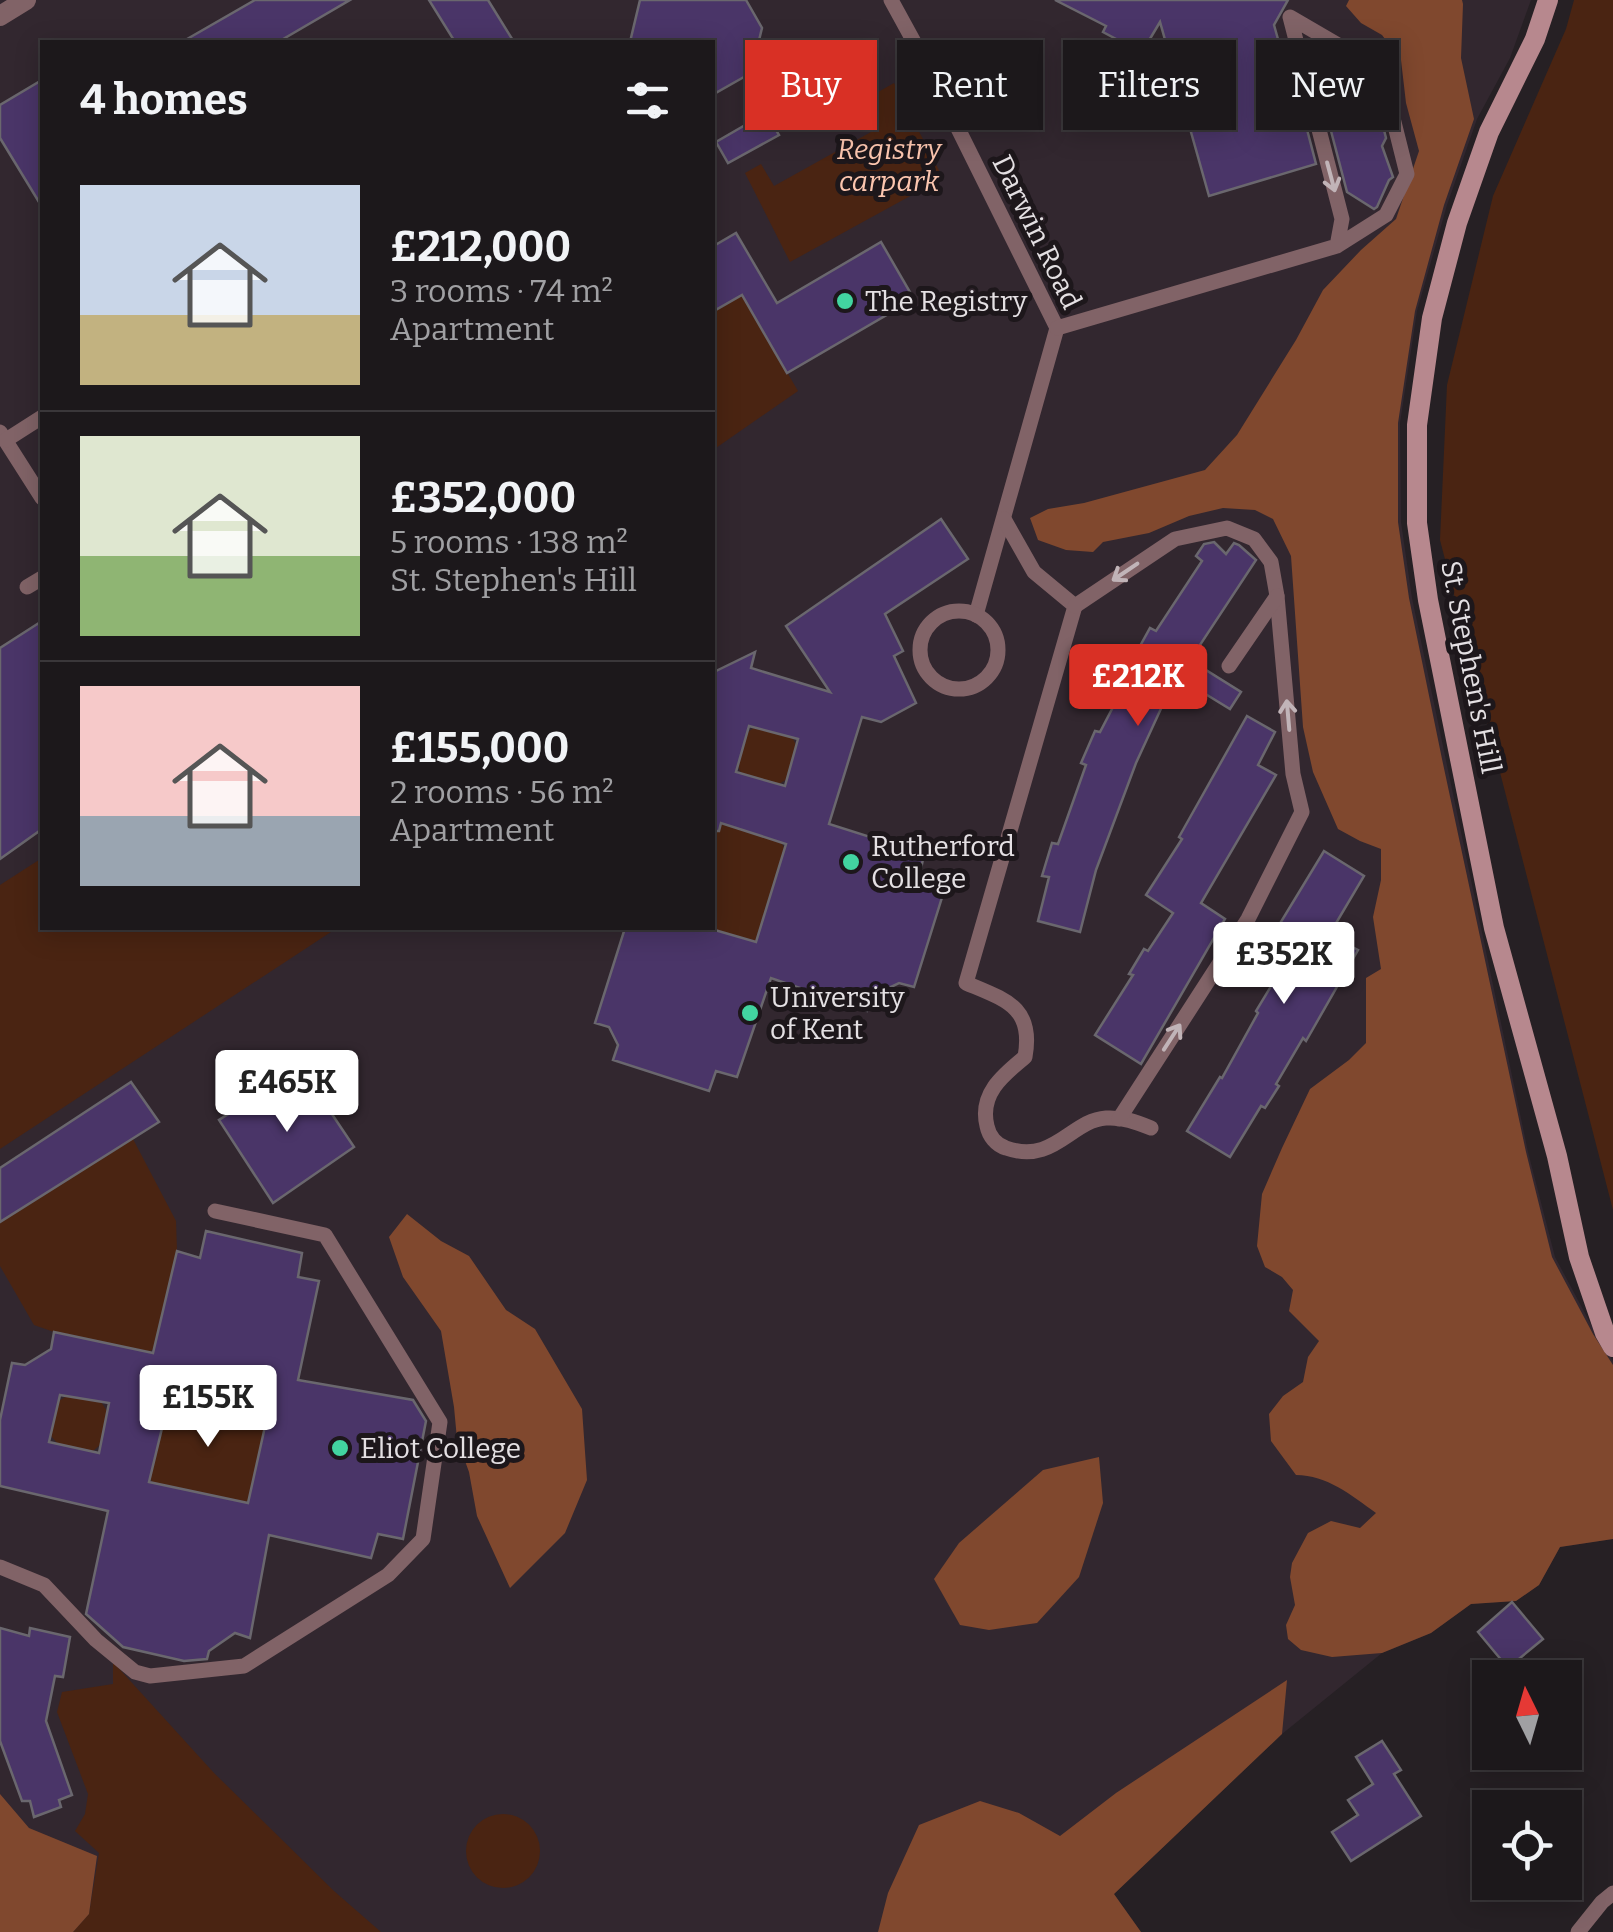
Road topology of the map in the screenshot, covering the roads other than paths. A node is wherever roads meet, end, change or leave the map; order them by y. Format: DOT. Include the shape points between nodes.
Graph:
graph roads {
  1 [pos="26,0"];
  2 [pos="891,0"];
  3 [pos="1548,0"];
  4 [pos="0,16"];
  5 [pos="1338,246"];
  6 [pos="1056,328"];
  7 [pos="40,418"];
  8 [pos="3,436"];
  9 [pos="40,495"];
  10 [pos="1004,518"];
  11 [pos="40,579"];
  12 [pos="27,586"];
  13 [pos="1278,596"];
  14 [pos="1075,606"];
  15 [pos="976,614"];
  16 [pos="1229,666"];
  17 [pos="1119,1119"];
  18 [pos="1151,1128"];
  19 [pos="215,1211"];
  20 [pos="1613,1347"];
  21 [pos="0,1567"];
  22 [pos="1613,1893"];
  23 [pos="1578,1932"];
  1 -- 4 [label="street"];
  2 -- 6 [label="lane, Darwin Road"];
  3 -- 20 [label="street, St. Stephen's Hill" via="1488,132 1432,318 1417,426 1417,523 1494,928 1580,1257"];
  5 -- 5 [label="lane, one-way" via="1386,215 1407,174 1382,70 1290,17 1342,219"];
  5 -- 6 [label="lane"];
  6 -- 10 [label="lane, Darwin Road"];
  7 -- 8 [label="lane"];
  8 -- 9 [label="lane"];
  10 -- 14 [label="lane" via="1034,572"];
  10 -- 15 [label="lane, Darwin Road"];
  11 -- 12 [label="lane"];
  13 -- 14 [label="lane, one-way" via="1271,562 1254,539 1228,528 1175,539"];
  13 -- 16 [label="lane"];
  17 -- 13 [label="lane, one-way" via="1248,919 1302,812"];
  14 -- 17 [label="lane" via="966,984 1022,1014 1028,1037 1025,1057 988,1092 989,1136 1004,1148 1029,1152 1054,1146 1102,1118"];
  15 -- 15 [label="lane" via="996,637 993,670 967,688 938,683 921,660 924,633 944,614"];
  17 -- 18 [label="lane"];
  19 -- 21 [label="lane" via="325,1235 440,1422 423,1539 388,1575 244,1666 150,1676 134,1672 96,1640 44,1585"];
  22 -- 23 [label="lane"];
}
